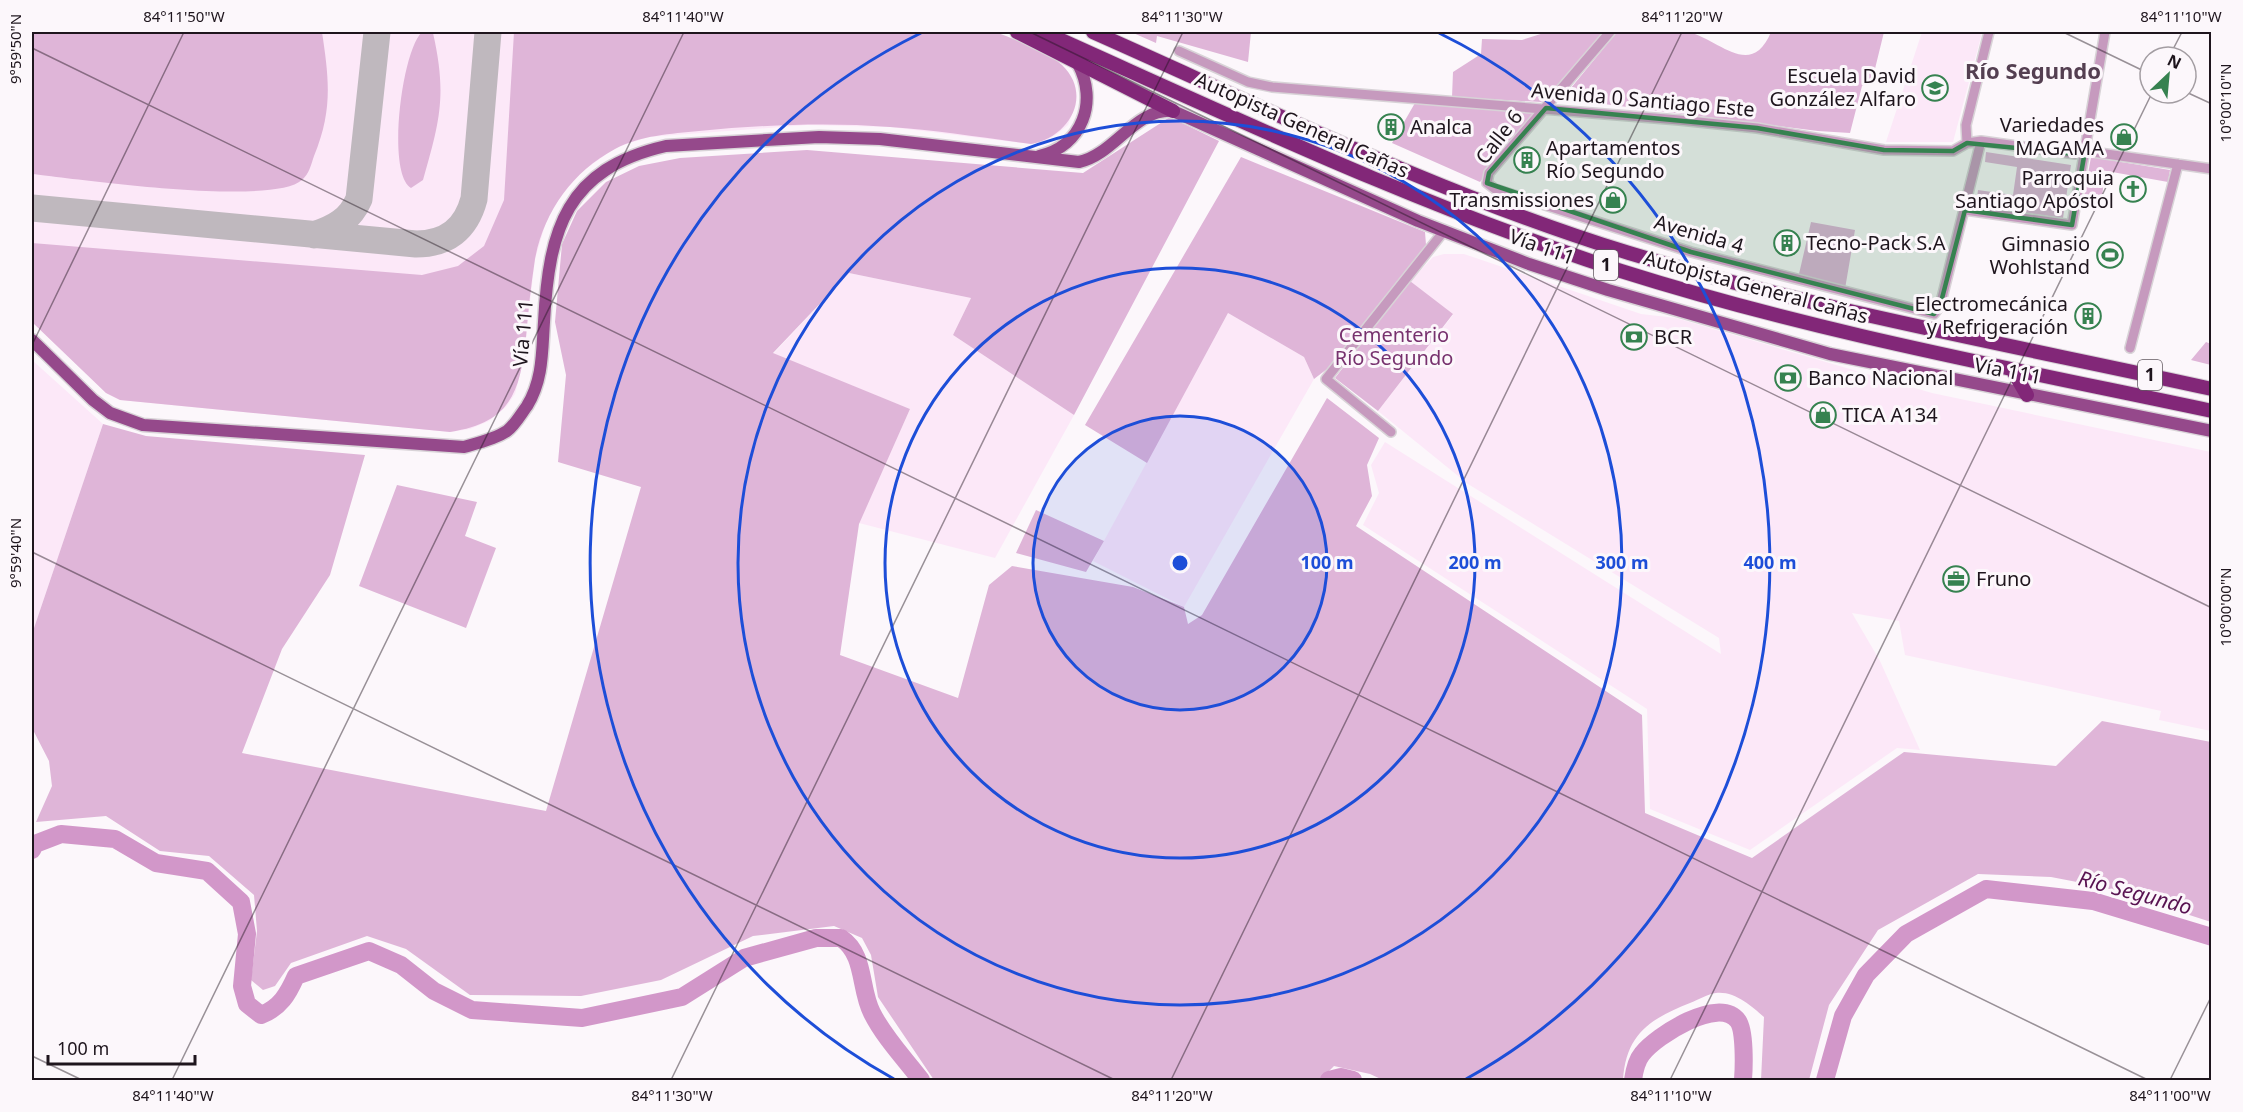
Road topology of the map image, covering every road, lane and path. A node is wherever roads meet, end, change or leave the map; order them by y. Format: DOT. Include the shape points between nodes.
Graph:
graph roads {
  1 [pos="1017,32"];
  2 [pos="1043,32"];
  3 [pos="1093,32"];
  4 [pos="1102,32"];
  5 [pos="1610,32"];
  6 [pos="1989,32"];
  7 [pos="2106,32"];
  8 [pos="1179,51"];
  9 [pos="1078,64"];
  10 [pos="1172,67"];
  11 [pos="1546,108"];
  12 [pos="1173,111"];
  13 [pos="1981,141"];
  14 [pos="1967,143"];
  15 [pos="2085,151"];
  16 [pos="1030,157"];
  17 [pos="2178,164"];
  18 [pos="2211,169"];
  19 [pos="1487,183"];
  20 [pos="1965,210"];
  21 [pos="1444,231"];
  22 [pos="32,340"];
  23 [pos="2130,348"];
  24 [pos="2013,369"];
  25 [pos="2211,389"];
  26 [pos="2028,395"];
  27 [pos="2211,411"];
  28 [pos="2211,431"];
  29 [pos="1391,432"];
  1 -- 9 [label="highway"];
  2 -- 24 [label="highway, Autopista General Cañas / 1" via="1403,191 1509,233 1623,271 1751,307"];
  3 -- 10 [label="highway, Autopista General Cañas / 1"];
  4 -- 10 [label="highway"];
  5 -- 11 [label="street, Calle 6"];
  6 -- 14 [label="street" via="1966,125"];
  7 -- 15 [label="street"];
  8 -- 11 [label="street, Avenida 0 Santiago Este" via="1260,86"];
  9 -- 12 [label="highway"];
  9 -- 16 [label="main road, Vía 111" via="1088,97 1079,130 1063,146"];
  10 -- 25 [label="highway, Autopista General Cañas / 1" via="1288,122 1397,167 1628,253 1830,308"];
  11 -- 14 [label="street, Avenida 0 Santiago Este" via="1757,128 1884,150 1953,152"];
  11 -- 19 [label="street, Calle 6" via="1489,173"];
  12 -- 16 [label="main road, Vía 111" via="1151,114 1086,161 1066,163"];
  12 -- 21 [label="main road, Vía 111"];
  13 -- 14 [label="street, Avenida 0 Santiago Este"];
  13 -- 15 [label="street, Avenida 0 Santiago Este" via="2075,154"];
  13 -- 20 [label="street"];
  15 -- 17 [label="street, Avenida 0 Santiago Este"];
  15 -- 20 [label="street" via="2072,225"];
  16 -- 22 [label="main road, Vía 111" via="880,139 819,137 666,146 611,165 571,203 558,227 545,298 542,358 531,399 508,431 464,447 143,425 111,413 93,400"];
  17 -- 18 [label="street, Avenida 0 Santiago Este"];
  17 -- 23 [label="street"];
  19 -- 20 [label="street, Avenida 4" via="1495,189 1691,252 1927,314 1938,311"];
  21 -- 26 [label="main road, Vía 111" via="1556,274 1830,354"];
  21 -- 29 [label="street" via="1326,379"];
  24 -- 26 [label="highway"];
  24 -- 27 [label="highway, Autopista General Cañas / 1"];
  26 -- 28 [label="main road, Vía 111"];
}
